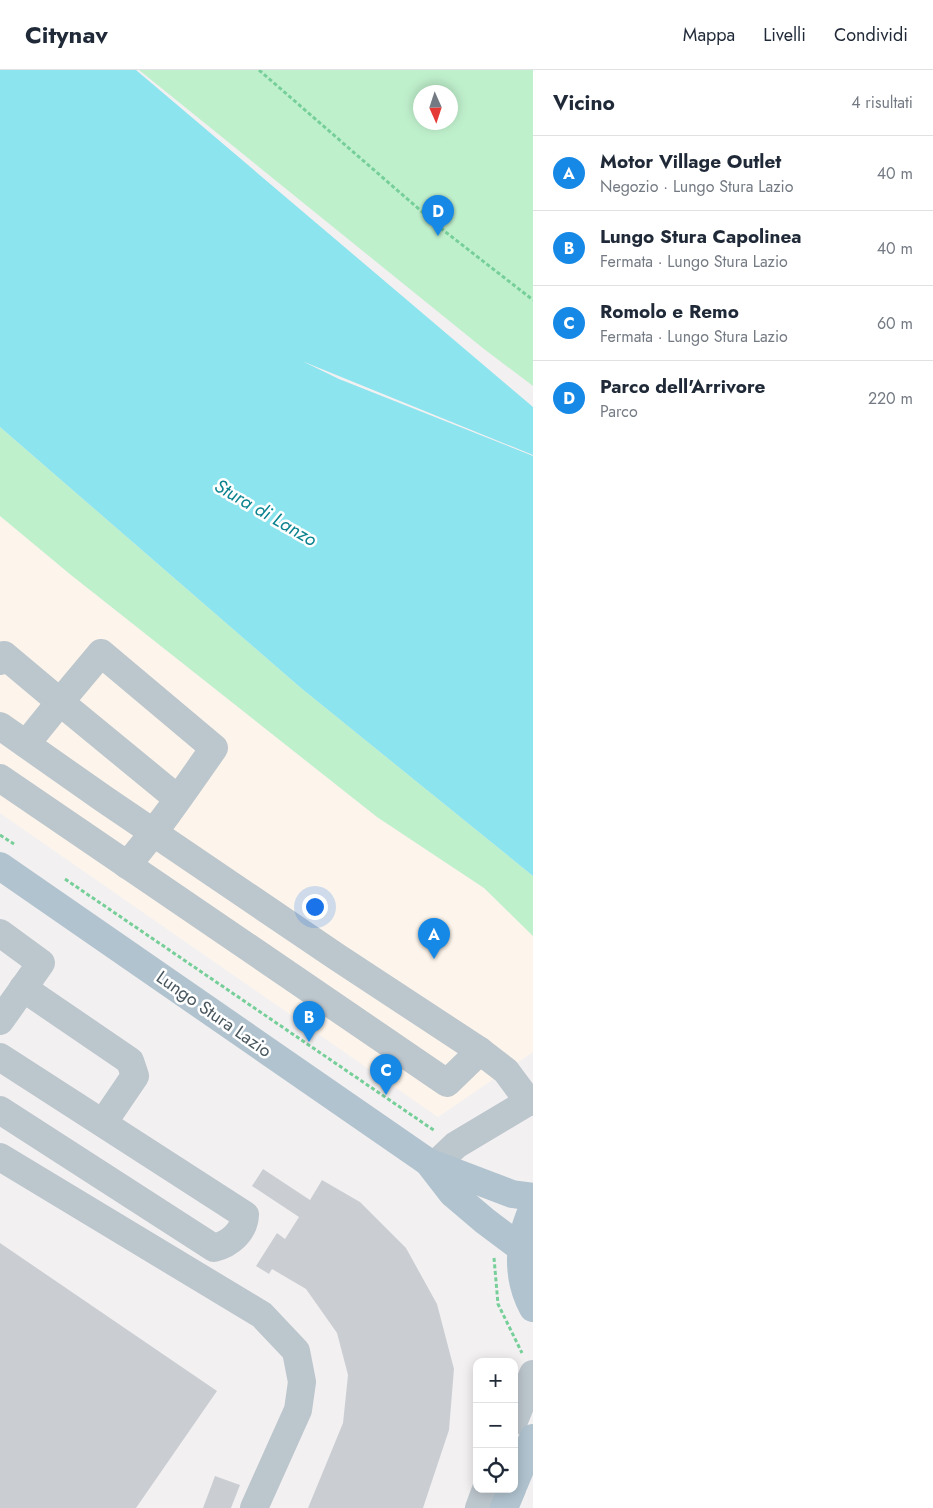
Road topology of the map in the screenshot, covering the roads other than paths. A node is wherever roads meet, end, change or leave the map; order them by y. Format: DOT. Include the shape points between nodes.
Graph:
graph roads {
  1 [pos="0,661"];
  2 [pos="60,702"];
  3 [pos="0,726"];
  4 [pos="26,744"];
  5 [pos="0,778"];
  6 [pos="178,799"];
  7 [pos="154,833"];
  8 [pos="8,856"];
  9 [pos="127,866"];
  10 [pos="0,933"];
  11 [pos="23,988"];
  12 [pos="2,1013"];
  13 [pos="480,1051"];
  14 [pos="0,1057"];
  15 [pos="531,1100"];
  16 [pos="0,1110"];
  17 [pos="103,1123"];
  18 [pos="0,1157"];
  19 [pos="432,1163"];
  20 [pos="533,1197"];
  21 [pos="533,1208"];
  22 [pos="521,1248"];
  23 [pos="533,1308"];
  24 [pos="528,1364"];
  25 [pos="518,1404"];
  26 [pos="533,1438"];
  27 [pos="518,1474"];
  28 [pos="485,1493"];
  29 [pos="510,1493"];
  30 [pos="254,1508"];
  31 [pos="479,1508"];
  32 [pos="504,1508"];
  1 -- 2 [label="street" via="4,655"];
  2 -- 4 [label="street"];
  2 -- 6 [label="street"];
  2 -- 6 [label="street" via="101,653 109,659 214,748"];
  3 -- 4 [label="street"];
  4 -- 7 [label="street"];
  5 -- 9 [label="street"];
  6 -- 7 [label="street"];
  7 -- 9 [label="street"];
  7 -- 13 [label="street"];
  8 -- 19 [label="main road, Lungo Stura Lazio"];
  9 -- 13 [label="street" via="446,1083"];
  10 -- 11 [label="street" via="41,963"];
  11 -- 12 [label="street"];
  11 -- 17 [label="street" via="130,1061 135,1076"];
  13 -- 15 [label="street" via="506,1071"];
  14 -- 17 [label="street"];
  15 -- 19 [label="street"];
  16 -- 17 [label="street" via="214,1248 224,1246 245,1225 245,1215"];
  18 -- 30 [label="street" via="262,1315 296,1350 302,1382 298,1410"];
  19 -- 20 [label="main road, Lungo Stura Lazio" via="512,1194"];
  19 -- 22 [label="main road, Lungo Stura Lazio" via="452,1193"];
  21 -- 22 [label="main road" via="526,1222"];
  22 -- 23 [label="main road" via="522,1275"];
  24 -- 25 [label="street"];
  26 -- 27 [label="main road"];
  28 -- 31 [label="street"];
  29 -- 32 [label="main road"];
}
